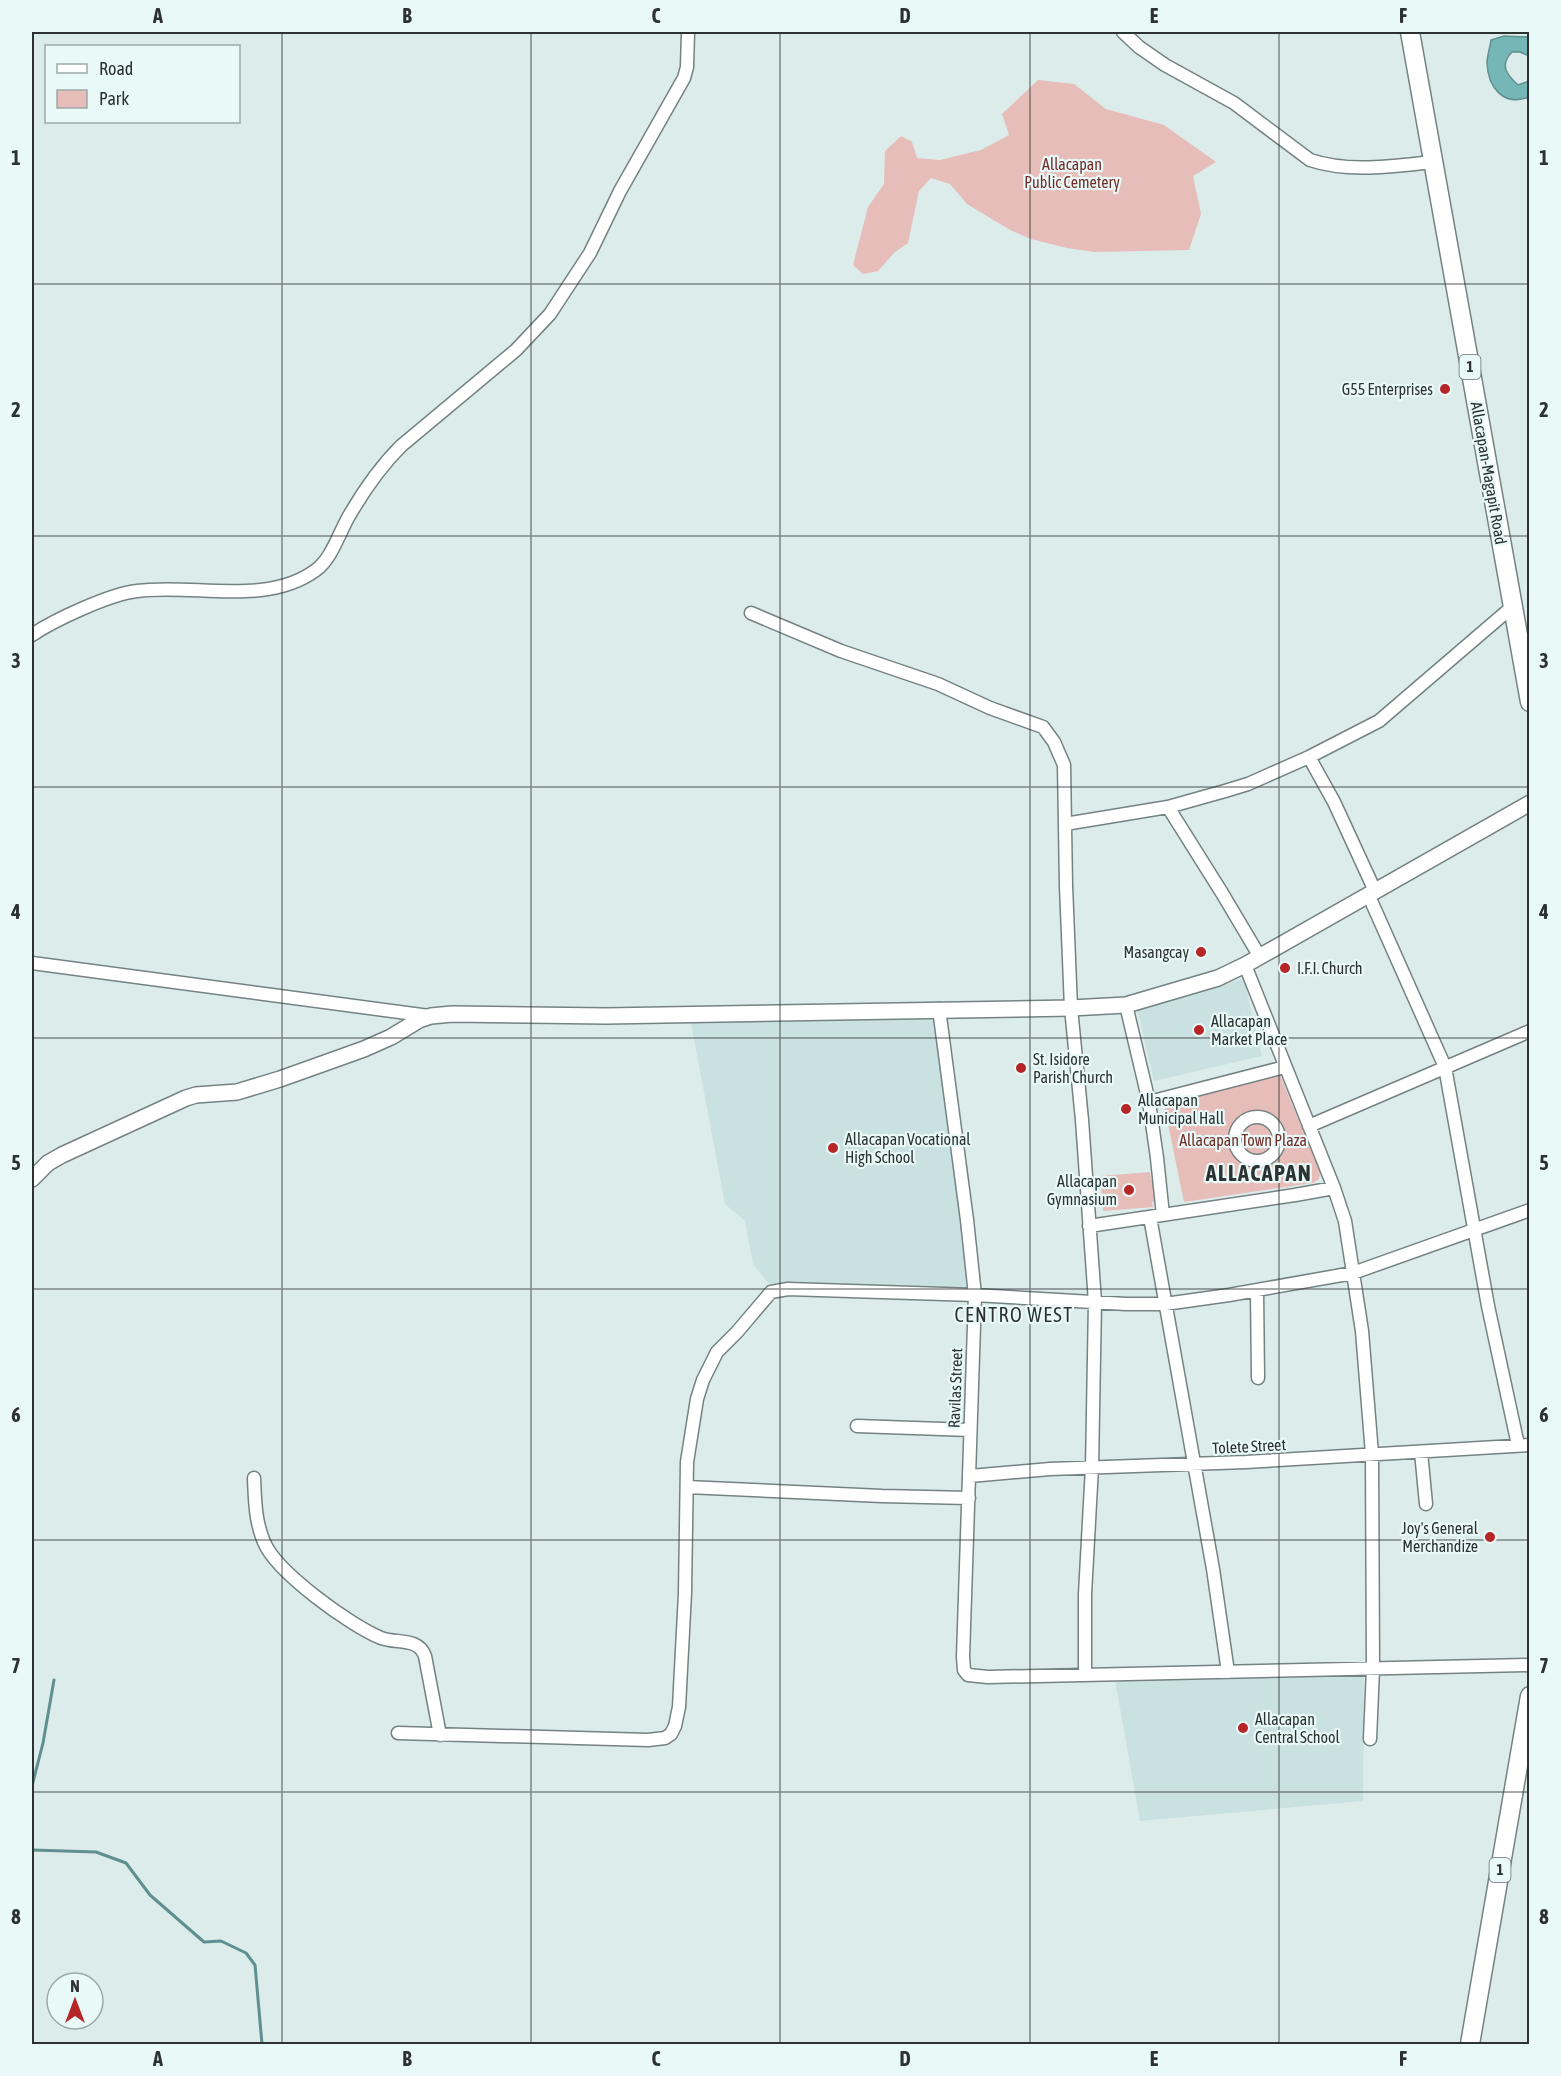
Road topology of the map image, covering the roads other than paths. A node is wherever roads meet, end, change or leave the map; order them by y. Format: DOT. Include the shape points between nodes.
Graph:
graph roads {
  1 [pos="688,32"];
  2 [pos="1123,32"];
  3 [pos="1410,32"];
  4 [pos="1433,162"];
  5 [pos="1512,607"];
  6 [pos="751,613"];
  7 [pos="32,635"];
  8 [pos="1530,702"];
  9 [pos="1309,757"];
  10 [pos="1530,803"];
  11 [pos="1168,807"];
  12 [pos="1065,824"];
  13 [pos="1372,892"];
  14 [pos="1260,957"];
  15 [pos="32,963"];
  16 [pos="1245,965"];
  17 [pos="1126,1005"];
  18 [pos="1071,1008"];
  19 [pos="939,1009"];
  20 [pos="431,1016"];
  21 [pos="1530,1031"];
  22 [pos="1285,1067"];
  23 [pos="1445,1067"];
  24 [pos="1149,1102"];
  25 [pos="1309,1126"];
  26 [pos="32,1179"];
  27 [pos="1334,1188"];
  28 [pos="1530,1210"];
  29 [pos="1156,1216"];
  30 [pos="1089,1227"];
  31 [pos="1475,1229"];
  32 [pos="1353,1273"];
  33 [pos="1257,1290"];
  34 [pos="975,1295"];
  35 [pos="1095,1302"];
  36 [pos="1165,1304"];
  37 [pos="1258,1378"];
  38 [pos="857,1426"];
  39 [pos="970,1430"];
  40 [pos="1524,1445"];
  41 [pos="1421,1452"];
  42 [pos="1372,1454"];
  43 [pos="1194,1465"];
  44 [pos="1092,1467"];
  45 [pos="970,1476"];
  46 [pos="254,1478"];
  47 [pos="687,1487"];
  48 [pos="969,1498"];
  49 [pos="1426,1504"];
  50 [pos="1530,1665"];
  51 [pos="1373,1669"];
  52 [pos="1228,1672"];
  53 [pos="1085,1675"];
  54 [pos="1530,1695"];
  55 [pos="398,1733"];
  56 [pos="440,1735"];
  57 [pos="1370,1739"];
  58 [pos="1470,2044"];
  1 -- 7 [label="street" via="684,78 590,253 550,314 516,350 385,461 317,569 280,587 236,592 147,590 121,594"];
  2 -- 4 [label="street" via="1185,77 1234,103 1310,160 1325,165 1390,167"];
  3 -- 4 [label="highway, Allacapan-Magapit Road / 1"];
  4 -- 5 [label="highway, Allacapan-Magapit Road / 1"];
  5 -- 8 [label="highway, Allacapan-Magapit Road / 1"];
  5 -- 9 [label="street" via="1379,721"];
  6 -- 12 [label="street" via="1043,728 1064,765"];
  9 -- 11 [label="street" via="1248,784"];
  9 -- 13 [label="street" via="1334,802"];
  10 -- 13 [label="main road"];
  11 -- 12 [label="street"];
  11 -- 14 [label="street"];
  12 -- 18 [label="street"];
  13 -- 14 [label="main road"];
  13 -- 23 [label="street"];
  14 -- 16 [label="main road"];
  15 -- 20 [label="street"];
  16 -- 17 [label="main road" via="1218,978"];
  16 -- 22 [label="street"];
  17 -- 18 [label="main road"];
  17 -- 24 [label="street"];
  18 -- 19 [label="main road"];
  18 -- 30 [label="street"];
  19 -- 20 [label="main road"];
  19 -- 34 [label="street, Ravilas Street"];
  20 -- 26 [label="main road" via="324,1065 237,1092 186,1098 62,1155"];
  21 -- 23 [label="street"];
  22 -- 24 [label="street"];
  22 -- 25 [label="street"];
  23 -- 25 [label="street"];
  23 -- 31 [label="street"];
  24 -- 29 [label="street" via="1157,1158"];
  25 -- 27 [label="street"];
  27 -- 29 [label="street"];
  27 -- 32 [label="street" via="1345,1221"];
  28 -- 31 [label="street"];
  29 -- 30 [label="street"];
  29 -- 36 [label="street"];
  30 -- 35 [label="street"];
  31 -- 32 [label="street"];
  31 -- 40 [label="street" via="1488,1306"];
  32 -- 33 [label="street"];
  32 -- 42 [label="street"];
  33 -- 36 [label="street"];
  33 -- 37 [label="street"];
  34 -- 35 [label="street"];
  34 -- 39 [label="street, Ravilas Street"];
  34 -- 47 [label="street" via="788,1289 771,1292 717,1352 703,1380 687,1462"];
  35 -- 36 [label="street"];
  35 -- 44 [label="street"];
  36 -- 43 [label="street"];
  38 -- 39 [label="street"];
  39 -- 45 [label="street, Ravilas Street"];
  40 -- 41 [label="street, Tolete Street"];
  41 -- 42 [label="street, Tolete Street"];
  41 -- 49 [label="street"];
  42 -- 43 [label="street, Tolete Street"];
  42 -- 51 [label="street"];
  43 -- 44 [label="street, Tolete Street"];
  43 -- 52 [label="street"];
  44 -- 45 [label="street, Tolete Street"];
  44 -- 53 [label="street"];
  45 -- 48 [label="street, Ravilas Street"];
  46 -- 56 [label="street" via="256,1515 264,1544 294,1579 372,1634 420,1647"];
  47 -- 48 [label="street"];
  47 -- 56 [label="street" via="679,1707 671,1734 648,1740"];
  48 -- 53 [label="street, Ravilas Street" via="964,1670 968,1675 988,1677"];
  50 -- 51 [label="street"];
  51 -- 52 [label="street"];
  51 -- 57 [label="street"];
  52 -- 53 [label="street"];
  54 -- 58 [label="highway, 1"];
  55 -- 56 [label="street"];
}
